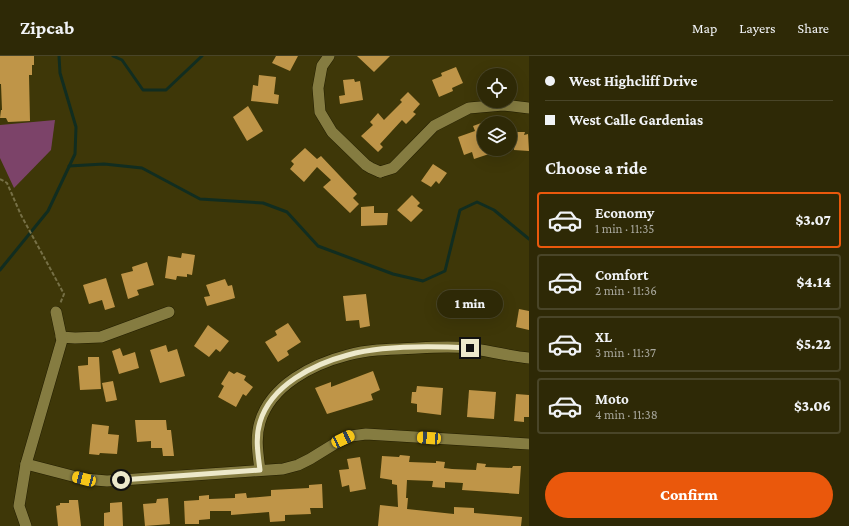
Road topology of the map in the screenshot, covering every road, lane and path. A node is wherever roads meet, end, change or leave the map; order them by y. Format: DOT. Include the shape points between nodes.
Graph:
graph roads {
  1 [pos="329,56"];
  2 [pos="529,108"];
  3 [pos="0,179"];
  4 [pos="56,312"];
  5 [pos="169,312"];
  6 [pos="62,337"];
  7 [pos="529,358"];
  8 [pos="529,444"];
  9 [pos="26,464"];
  10 [pos="260,470"];
  11 [pos="26,526"];
  1 -- 2 [label="street" via="322,66 318,88 320,112 332,132 380,176 393,168 434,126 469,108 503,105"];
  3 -- 4 [label="path" via="7,183 21,215 64,294"];
  4 -- 6 [label="street"];
  5 -- 6 [label="street" via="101,337"];
  6 -- 9 [label="street"];
  7 -- 10 [label="street" via="463,348 384,349 348,355 308,370 283,387 268,404 258,434"];
  8 -- 10 [label="street" via="366,434 341,440 298,465 283,469"];
  9 -- 10 [label="street" via="84,479 107,481"];
  9 -- 11 [label="street" via="19,506"];
}
